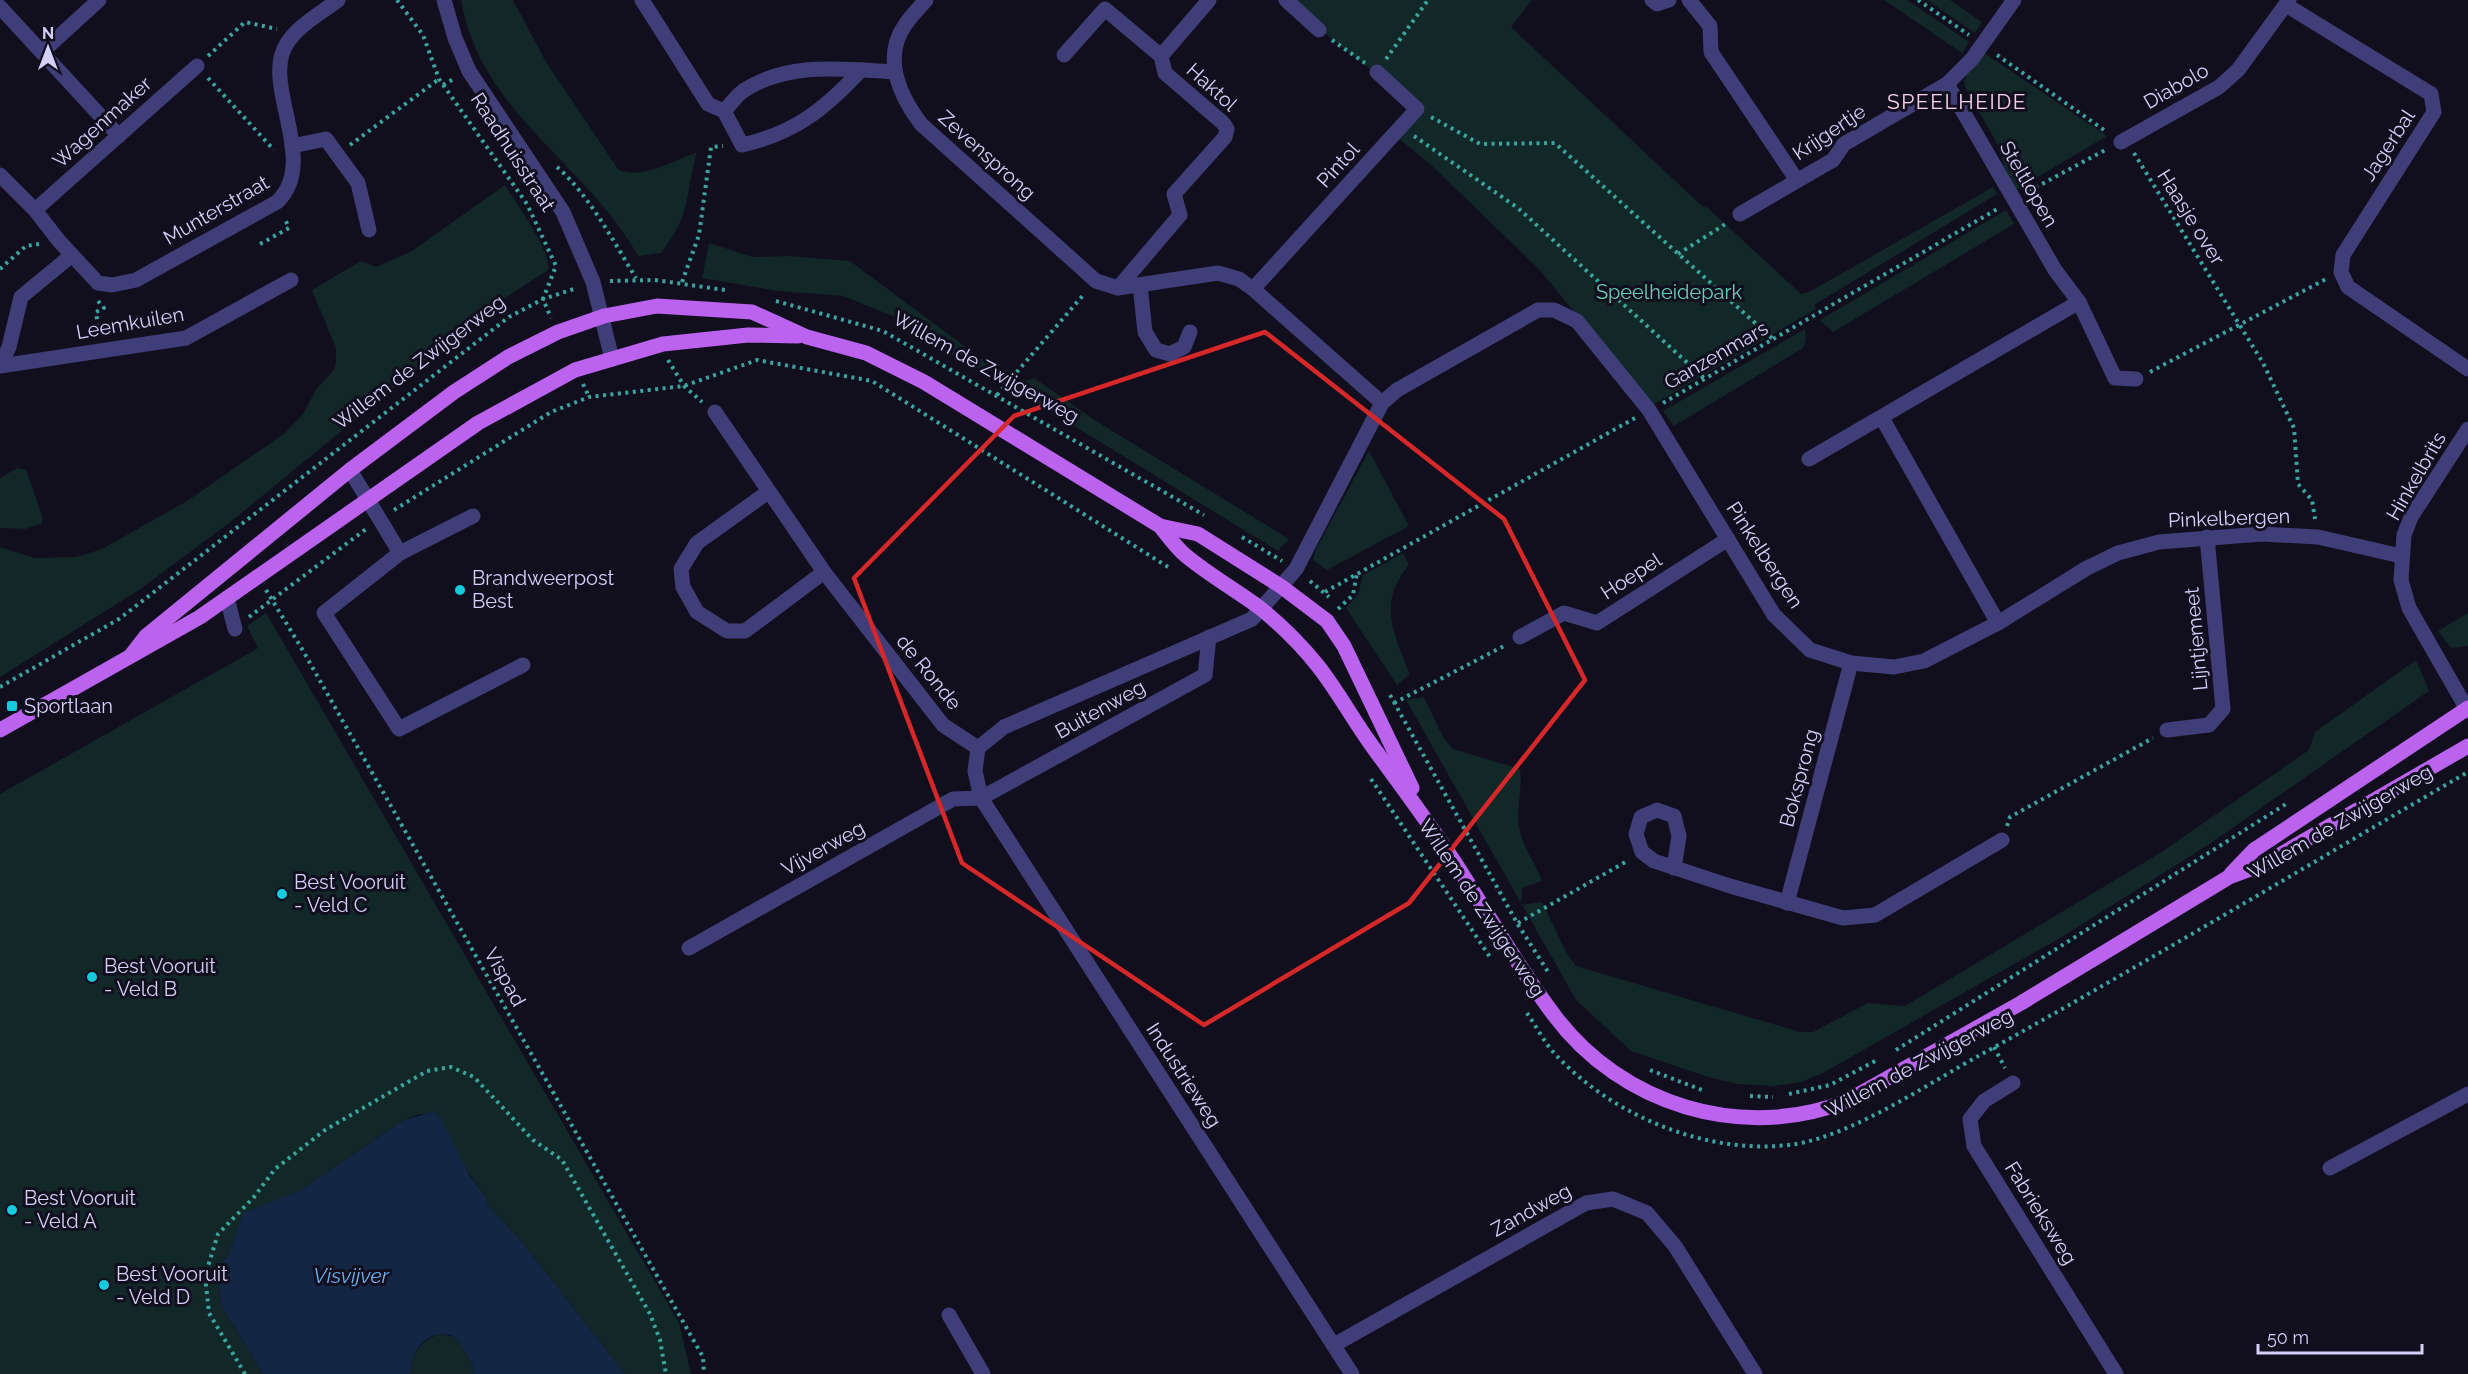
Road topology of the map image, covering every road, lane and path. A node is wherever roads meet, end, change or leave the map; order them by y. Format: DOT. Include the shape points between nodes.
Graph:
graph roads {
  1 [pos="99,0"];
  2 [pos="338,0"];
  3 [pos="397,0"];
  4 [pos="444,0"];
  5 [pos="642,0"];
  6 [pos="926,0"];
  7 [pos="1209,0"];
  8 [pos="1286,0"];
  9 [pos="1428,0"];
  10 [pos="1652,0"];
  11 [pos="1669,0"];
  12 [pos="1689,0"];
  13 [pos="1918,0"];
  14 [pos="2014,0"];
  15 [pos="2287,2"];
  16 [pos="0,7"];
  17 [pos="1319,30"];
  18 [pos="294,33"];
  19 [pos="1983,45"];
  20 [pos="42,52"];
  21 [pos="1064,55"];
  22 [pos="1161,56"];
  23 [pos="197,66"];
  24 [pos="861,70"];
  25 [pos="894,72"];
  26 [pos="1377,72"];
  27 [pos="439,79"];
  28 [pos="1947,84"];
  29 [pos="1417,109"];
  30 [pos="724,111"];
  31 [pos="1401,127"];
  32 [pos="119,136"];
  33 [pos="2121,142"];
  34 [pos="292,146"];
  35 [pos="742,146"];
  36 [pos="340,153"];
  37 [pos="293,170"];
  38 [pos="0,175"];
  39 [pos="1796,179"];
  40 [pos="2014,199"];
  41 [pos="277,202"];
  42 [pos="35,210"];
  43 [pos="1740,214"];
  44 [pos="369,230"];
  45 [pos="59,241"];
  46 [pos="260,244"];
  47 [pos="1678,254"];
  48 [pos="72,255"];
  49 [pos="0,269"];
  50 [pos="2341,272"];
  51 [pos="291,280"];
  52 [pos="1096,281"];
  53 [pos="593,282"];
  54 [pos="682,282"];
  55 [pos="98,283"];
  56 [pos="1140,285"];
  57 [pos="1118,288"];
  58 [pos="1253,289"];
  59 [pos="728,291"];
  60 [pos="543,299"];
  61 [pos="771,300"];
  62 [pos="2079,302"];
  63 [pos="604,316"];
  64 [pos="2240,324"];
  65 [pos="558,332"];
  66 [pos="1190,332"];
  67 [pos="807,337"];
  68 [pos="1773,339"];
  69 [pos="101,350"];
  70 [pos="612,358"];
  71 [pos="1,365"];
  72 [pos="2468,369"];
  73 [pos="575,370"];
  74 [pos="1706,379"];
  75 [pos="2136,379"];
  76 [pos="997,395"];
  77 [pos="589,397"];
  78 [pos="1382,403"];
  79 [pos="1649,410"];
  80 [pos="715,412"];
  81 [pos="1882,418"];
  82 [pos="2468,429"];
  83 [pos="1809,459"];
  84 [pos="350,470"];
  85 [pos="768,492"];
  86 [pos="369,500"];
  87 [pos="473,516"];
  88 [pos="1206,516"];
  89 [pos="1160,526"];
  90 [pos="1236,534"];
  91 [pos="2207,537"];
  92 [pos="2318,537"];
  93 [pos="1728,539"];
  94 [pos="400,553"];
  95 [pos="2401,556"];
  96 [pos="1296,569"];
  97 [pos="824,572"];
  98 [pos="1357,572"];
  99 [pos="1282,587"];
  100 [pos="1325,592"];
  101 [pos="227,598"];
  102 [pos="1339,608"];
  103 [pos="1261,609"];
  104 [pos="1998,623"];
  105 [pos="235,629"];
  106 [pos="1209,637"];
  107 [pos="1520,637"];
  108 [pos="132,654"];
  109 [pos="1851,663"];
  110 [pos="523,665"];
  111 [pos="0,687"];
  112 [pos="1395,703"];
  113 [pos="2468,709"];
  114 [pos="0,730"];
  115 [pos="2167,730"];
  116 [pos="2468,746"];
  117 [pos="978,748"];
  118 [pos="2468,772"];
  119 [pos="1370,778"];
  120 [pos="981,798"];
  121 [pos="1421,810"];
  122 [pos="2002,840"];
  123 [pos="1642,852"];
  124 [pos="1674,868"];
  125 [pos="2229,877"];
  126 [pos="1787,903"];
  127 [pos="1517,923"];
  128 [pos="689,948"];
  129 [pos="1495,964"];
  130 [pos="1521,1004"];
  131 [pos="2013,1083"];
  132 [pos="2468,1094"];
  133 [pos="2330,1168"];
  134 [pos="949,1316"];
  135 [pos="1334,1345"];
  136 [pos="245,1374"];
  137 [pos="666,1374"];
  138 [pos="704,1374"];
  139 [pos="983,1374"];
  140 [pos="1352,1374"];
  141 [pos="1755,1374"];
  142 [pos="2116,1374"];
  1 -- 20 [label="street"];
  2 -- 18 [label="street, Munterstraat"];
  3 -- 27 [label="path, Raadhuisstraat" via="423,36"];
  4 -- 53 [label="street, Raadhuisstraat" via="469,71 563,212"];
  5 -- 30 [label="street" via="708,104"];
  6 -- 25 [label="street, Zevensprong" via="903,26 895,49"];
  7 -- 22 [label="street, Haktol"];
  8 -- 17 [label="street"];
  9 -- 26 [label="path"];
  10 -- 11 [label="street" via="1657,4"];
  12 -- 39 [label="street, Krijgertje" via="1710,26 1711,51"];
  13 -- 19 [label="path, Haasje over"];
  14 -- 19 [label="street, Krijgertje"];
  15 -- 33 [label="street, Diabolo" via="2238,70 2219,87"];
  15 -- 50 [label="street, Jagerbal" via="2431,94 2434,112 2343,255"];
  16 -- 20 [label="street"];
  17 -- 26 [label="path"];
  18 -- 23 [label="path" via="245,22"];
  18 -- 34 [label="street, Munterstraat" via="282,54 281,77"];
  19 -- 28 [label="street, Krijgertje"];
  19 -- 33 [label="path, Haasje over"];
  20 -- 32 [label="street"];
  21 -- 22 [label="street" via="1105,9"];
  22 -- 57 [label="street, Haktol" via="1165,73 1227,129 1225,137 1174,194 1180,215"];
  23 -- 32 [label="street, Wagenmaker"];
  23 -- 37 [label="path"];
  24 -- 25 [label="street"];
  24 -- 30 [label="street" via="820,68 777,75 742,92"];
  24 -- 35 [label="street" via="807,122"];
  25 -- 52 [label="street, Zevensprong" via="904,101 921,124"];
  26 -- 29 [label="street"];
  27 -- 36 [label="path"];
  27 -- 60 [label="path, Raadhuisstraat" via="527,204 556,266"];
  28 -- 39 [label="street, Krijgertje" via="1844,144 1833,160"];
  28 -- 40 [label="street, Steltlopen"];
  29 -- 31 [label="street, Pintol"];
  29 -- 47 [label="path" via="1480,144 1555,142"];
  30 -- 35 [label="street"];
  31 -- 58 [label="street, Pintol"];
  31 -- 74 [label="path" via="1518,208"];
  32 -- 42 [label="street, Wagenmaker"];
  33 -- 40 [label="path, Ganzenmars"];
  33 -- 64 [label="path, Haasje over" via="2133,152"];
  34 -- 36 [label="street" via="326,139"];
  34 -- 37 [label="street, Munterstraat"];
  35 -- 54 [label="path" via="711,147 699,236"];
  36 -- 44 [label="street" via="358,183"];
  37 -- 41 [label="street, Munterstraat" via="286,194"];
  38 -- 42 [label="street"];
  39 -- 43 [label="street, Krijgertje"];
  40 -- 62 [label="street, Steltlopen" via="2055,270"];
  40 -- 68 [label="path, Ganzenmars"];
  41 -- 46 [label="path" via="289,228"];
  41 -- 55 [label="street, Munterstraat" via="136,280 112,285"];
  42 -- 45 [label="street"];
  43 -- 47 [label="path"];
  45 -- 48 [label="street"];
  45 -- 49 [label="path" via="26,246"];
  47 -- 68 [label="path"];
  48 -- 55 [label="street"];
  48 -- 71 [label="street" via="21,297"];
  50 -- 64 [label="path"];
  50 -- 72 [label="street" via="2348,287"];
  51 -- 69 [label="street, Leemkuilen" via="186,338"];
  52 -- 57 [label="street, Zevensprong"];
  52 -- 76 [label="path"];
  53 -- 54 [label="path, Willem de Zwijgerweg" via="636,278"];
  53 -- 60 [label="path, Willem de Zwijgerweg"];
  53 -- 63 [label="street, Raadhuisstraat"];
  54 -- 59 [label="path, Willem de Zwijgerweg"];
  55 -- 69 [label="path" via="92,295 104,308 96,312"];
  56 -- 57 [label="street, Zevensprong"];
  56 -- 58 [label="street, Zevensprong" via="1218,273 1239,279"];
  56 -- 66 [label="street" via="1145,332 1156,350 1170,354 1184,346"];
  58 -- 78 [label="street, Zevensprong"];
  60 -- 65 [label="path"];
  60 -- 111 [label="path, Willem de Zwijgerweg" via="509,317 118,619"];
  61 -- 76 [label="path, Willem de Zwijgerweg" via="883,331"];
  62 -- 75 [label="street, Steltlopen" via="2115,378"];
  62 -- 81 [label="street"];
  63 -- 65 [label="main road, Willem de Zwijgerweg"];
  63 -- 67 [label="main road, Willem de Zwijgerweg" via="657,306 752,312"];
  63 -- 70 [label="street, Raadhuisstraat"];
  64 -- 75 [label="path"];
  64 -- 92 [label="path, Haasje over" via="2294,428 2298,484 2312,500"];
  65 -- 84 [label="main road, Willem de Zwijgerweg" via="508,357 454,392"];
  67 -- 70 [label="main road, Willem de Zwijgerweg" via="727,337 663,344"];
  67 -- 89 [label="main road, Willem de Zwijgerweg" via="866,353 924,382"];
  68 -- 74 [label="path, Ganzenmars"];
  69 -- 71 [label="street, Leemkuilen"];
  70 -- 73 [label="main road, Willem de Zwijgerweg"];
  73 -- 77 [label="path"];
  73 -- 86 [label="main road, Willem de Zwijgerweg" via="478,423"];
  74 -- 79 [label="path, Ganzenmars"];
  76 -- 88 [label="path, Willem de Zwijgerweg"];
  78 -- 79 [label="street, Pinkelbergen" via="1397,390 1538,310 1554,310 1577,321"];
  78 -- 96 [label="street, Pinkelbergen"];
  79 -- 93 [label="street, Pinkelbergen"];
  79 -- 98 [label="path, Ganzenmars"];
  80 -- 85 [label="street, de Ronde"];
  81 -- 83 [label="street"];
  81 -- 104 [label="street"];
  82 -- 95 [label="street, Hinkelbrits" via="2411,517"];
  84 -- 86 [label="street"];
  84 -- 108 [label="main road, Willem de Zwijgerweg" via="146,636"];
  85 -- 97 [label="street, de Ronde"];
  85 -- 97 [label="street" via="697,543 681,569 683,587 697,612 727,631 745,631"];
  86 -- 94 [label="street"];
  86 -- 101 [label="main road, Willem de Zwijgerweg"];
  87 -- 94 [label="street"];
  89 -- 99 [label="main road, Willem de Zwijgerweg" via="1198,534"];
  89 -- 103 [label="main road, Willem de Zwijgerweg" via="1184,555"];
  90 -- 96 [label="path"];
  91 -- 92 [label="street, Pinkelbergen"];
  91 -- 104 [label="street, Pinkelbergen" via="2159,542 2118,553"];
  91 -- 115 [label="street, Lijntjemeet" via="2223,709 2209,725"];
  92 -- 95 [label="street, Pinkelbergen"];
  93 -- 107 [label="street, Hoepel" via="1597,623 1564,613"];
  93 -- 109 [label="street, Pinkelbergen" via="1774,615 1810,650"];
  94 -- 110 [label="street" via="324,613 399,729"];
  95 -- 113 [label="street, Hinkelbrits" via="2401,580 2409,608"];
  96 -- 99 [label="street, Pinkelbergen"];
  97 -- 117 [label="street, de Ronde" via="943,725"];
  98 -- 100 [label="path, Ganzenmars"];
  98 -- 102 [label="path" via="1353,595"];
  99 -- 103 [label="street, Pinkelbergen"];
  99 -- 121 [label="main road, Willem de Zwijgerweg" via="1327,621 1344,646"];
  101 -- 105 [label="street"];
  101 -- 108 [label="main road, Willem de Zwijgerweg"];
  103 -- 106 [label="street, Buitenweg" via="1252,619"];
  103 -- 121 [label="main road, Willem de Zwijgerweg" via="1318,667"];
  104 -- 109 [label="street, Pinkelbergen" via="1924,661 1894,668"];
  105 -- 138 [label="path, Vispad" via="272,598 703,1357"];
  106 -- 117 [label="street, Buitenweg" via="1004,727"];
  106 -- 120 [label="street, Buitenweg" via="1205,675"];
  107 -- 112 [label="path"];
  108 -- 114 [label="main road, Willem de Zwijgerweg"];
  109 -- 126 [label="street, Boksprong"];
  113 -- 125 [label="main road, Willem de Zwijgerweg" via="2254,850"];
  115 -- 122 [label="path" via="2010,817"];
  116 -- 125 [label="main road, Willem de Zwijgerweg" via="2264,864"];
  117 -- 120 [label="street" via="975,771"];
  118 -- 130 [label="path, Willem de Zwijgerweg" via="2013,1036 1878,1112 1825,1137 1774,1146 1721,1143 1691,1136 1633,1113 1604,1095 1554,1052"];
  119 -- 129 [label="path, Willem de Zwijgerweg"];
  120 -- 128 [label="street, Vijverweg" via="953,799"];
  120 -- 135 [label="street, Industrieweg"];
  121 -- 125 [label="main road, Willem de Zwijgerweg" via="1554,1015 1584,1047 1619,1077 1662,1098 1737,1117 1771,1119 1799,1115 1847,1101 2021,1003"];
  122 -- 126 [label="street" via="1875,915 1843,918"];
  123 -- 124 [label="street"];
  123 -- 124 [label="street" via="1636,834 1641,817 1657,810 1674,816 1679,836"];
  123 -- 127 [label="path"];
  124 -- 126 [label="street"];
  131 -- 142 [label="street, Fabrieksweg" via="1984,1101 1970,1119 1974,1146"];
  132 -- 133 [label="street"];
  134 -- 139 [label="street"];
  135 -- 140 [label="street, Industrieweg"];
  135 -- 141 [label="street, Zandweg" via="1586,1203 1613,1199 1647,1214 1675,1246"];
  136 -- 137 [label="path" via="209,1312 205,1276 218,1234 275,1169 325,1130 428,1071 451,1067 474,1077 533,1140 562,1160 650,1314"];
}
